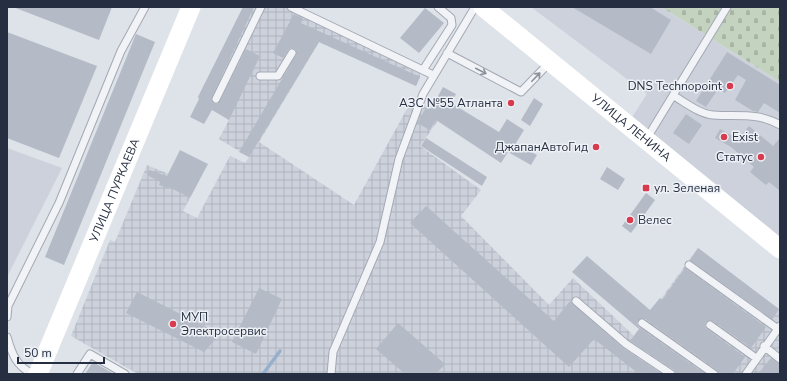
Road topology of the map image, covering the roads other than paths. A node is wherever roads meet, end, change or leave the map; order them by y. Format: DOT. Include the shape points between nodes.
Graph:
graph roads {
  1 [pos="145,7"];
  2 [pos="191,7"];
  3 [pos="260,7"];
  4 [pos="291,7"];
  5 [pos="438,7"];
  6 [pos="475,7"];
  7 [pos="483,7"];
  8 [pos="727,7"];
  9 [pos="292,53"];
  10 [pos="447,53"];
  11 [pos="550,62"];
  12 [pos="423,70"];
  13 [pos="433,75"];
  14 [pos="260,76"];
  15 [pos="674,96"];
  16 [pos="216,99"];
  17 [pos="780,125"];
  18 [pos="646,140"];
  19 [pos="780,248"];
  20 [pos="689,265"];
  21 [pos="576,301"];
  22 [pos="7,317"];
  23 [pos="642,323"];
  24 [pos="710,325"];
  25 [pos="779,328"];
  26 [pos="7,337"];
  27 [pos="764,346"];
  28 [pos="756,358"];
  29 [pos="780,359"];
  30 [pos="33,374"];
  31 [pos="38,374"];
  32 [pos="77,374"];
  33 [pos="125,374"];
  34 [pos="331,374"];
  35 [pos="671,374"];
  36 [pos="714,374"];
  37 [pos="746,374"];
  1 -- 22 [label="lane" via="121,51 59,203 8,306"];
  2 -- 31 [label="main road, УЛИЦА ПУРКАЕВА"];
  3 -- 16 [label="lane"];
  4 -- 12 [label="lane"];
  5 -- 12 [label="lane" via="451,18 452,25"];
  6 -- 10 [label="lane"];
  7 -- 11 [label="main road, УЛИЦА ЛЕНИНА"];
  8 -- 15 [label="lane"];
  9 -- 14 [label="lane" via="278,76"];
  10 -- 11 [label="lane, one-way" via="521,92"];
  10 -- 13 [label="lane"];
  11 -- 18 [label="main road, УЛИЦА ЛЕНИНА"];
  12 -- 13 [label="lane"];
  13 -- 34 [label="lane" via="399,159 380,242 333,352"];
  15 -- 17 [label="lane" via="703,113 766,118"];
  15 -- 18 [label="lane"];
  18 -- 19 [label="main road, УЛИЦА ЛЕНИНА"];
  20 -- 25 [label="lane"];
  21 -- 35 [label="lane" via="626,344"];
  23 -- 36 [label="lane"];
  24 -- 28 [label="lane"];
  25 -- 27 [label="lane"];
  26 -- 30 [label="lane" via="14,358 24,370"];
  27 -- 28 [label="lane"];
  27 -- 29 [label="lane"];
  28 -- 37 [label="lane"];
  32 -- 33 [label="lane" via="93,352"];
}
